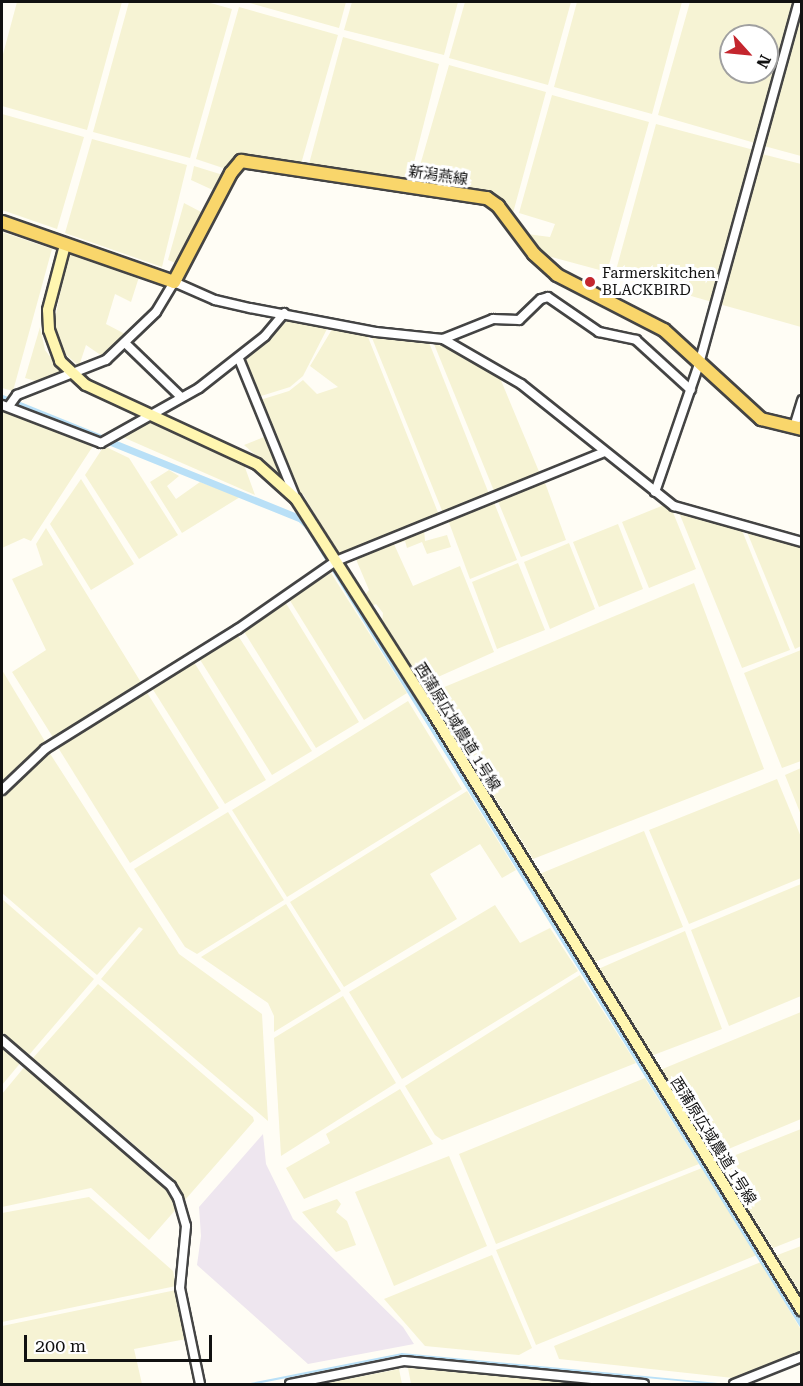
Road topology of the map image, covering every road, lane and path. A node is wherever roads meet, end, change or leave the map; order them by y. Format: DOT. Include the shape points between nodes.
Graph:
graph roads {
  1 [pos="799,2"];
  2 [pos="2,222"];
  3 [pos="65,245"];
  4 [pos="174,282"];
  5 [pos="284,313"];
  6 [pos="443,339"];
  7 [pos="125,343"];
  8 [pos="239,359"];
  9 [pos="699,364"];
  10 [pos="72,375"];
  11 [pos="691,390"];
  12 [pos="181,398"];
  13 [pos="801,400"];
  14 [pos="5,406"];
  15 [pos="151,413"];
  16 [pos="798,428"];
  17 [pos="604,452"];
  18 [pos="655,492"];
  19 [pos="296,499"];
  20 [pos="801,543"];
  21 [pos="336,561"];
  22 [pos="2,790"];
  23 [pos="2,1040"];
  24 [pos="801,1311"];
  25 [pos="801,1357"];
  26 [pos="200,1384"];
  27 [pos="290,1384"];
  28 [pos="644,1384"];
  29 [pos="734,1384"];
  1 -- 9 [label="street"];
  2 -- 3 [label="main road"];
  3 -- 4 [label="main road"];
  3 -- 10 [label="street" via="48,310 49,330 60,361"];
  4 -- 5 [label="street" via="215,300"];
  4 -- 7 [label="street" via="156,312"];
  4 -- 9 [label="main road, 新潟燕線" via="235,166 249,161 487,198 557,275 664,330"];
  5 -- 6 [label="street" via="376,332"];
  5 -- 8 [label="street"];
  6 -- 11 [label="street" via="493,319 519,320 541,299 549,297 599,332 636,340"];
  6 -- 17 [label="street" via="521,384"];
  7 -- 10 [label="street" via="106,360"];
  7 -- 12 [label="street"];
  8 -- 12 [label="street"];
  8 -- 19 [label="street"];
  9 -- 11 [label="street"];
  9 -- 16 [label="main road, 新潟燕線" via="761,419"];
  10 -- 14 [label="street" via="17,395"];
  10 -- 15 [label="street, 西蒲原広域農道 1号線"];
  11 -- 18 [label="street"];
  12 -- 15 [label="street"];
  13 -- 16 [label="street"];
  14 -- 15 [label="street" via="101,443"];
  15 -- 19 [label="street, 西蒲原広域農道 1号線" via="257,464"];
  17 -- 18 [label="street"];
  17 -- 21 [label="street"];
  18 -- 20 [label="street" via="674,506"];
  19 -- 21 [label="street, 西蒲原広域農道 1号線"];
  21 -- 22 [label="street" via="238,629 45,749"];
  21 -- 24 [label="street, 西蒲原広域農道 1号線"];
  23 -- 26 [label="street" via="171,1186 178,1198 186,1226 180,1288"];
  25 -- 29 [label="street"];
  27 -- 28 [label="street" via="404,1361"];
}
